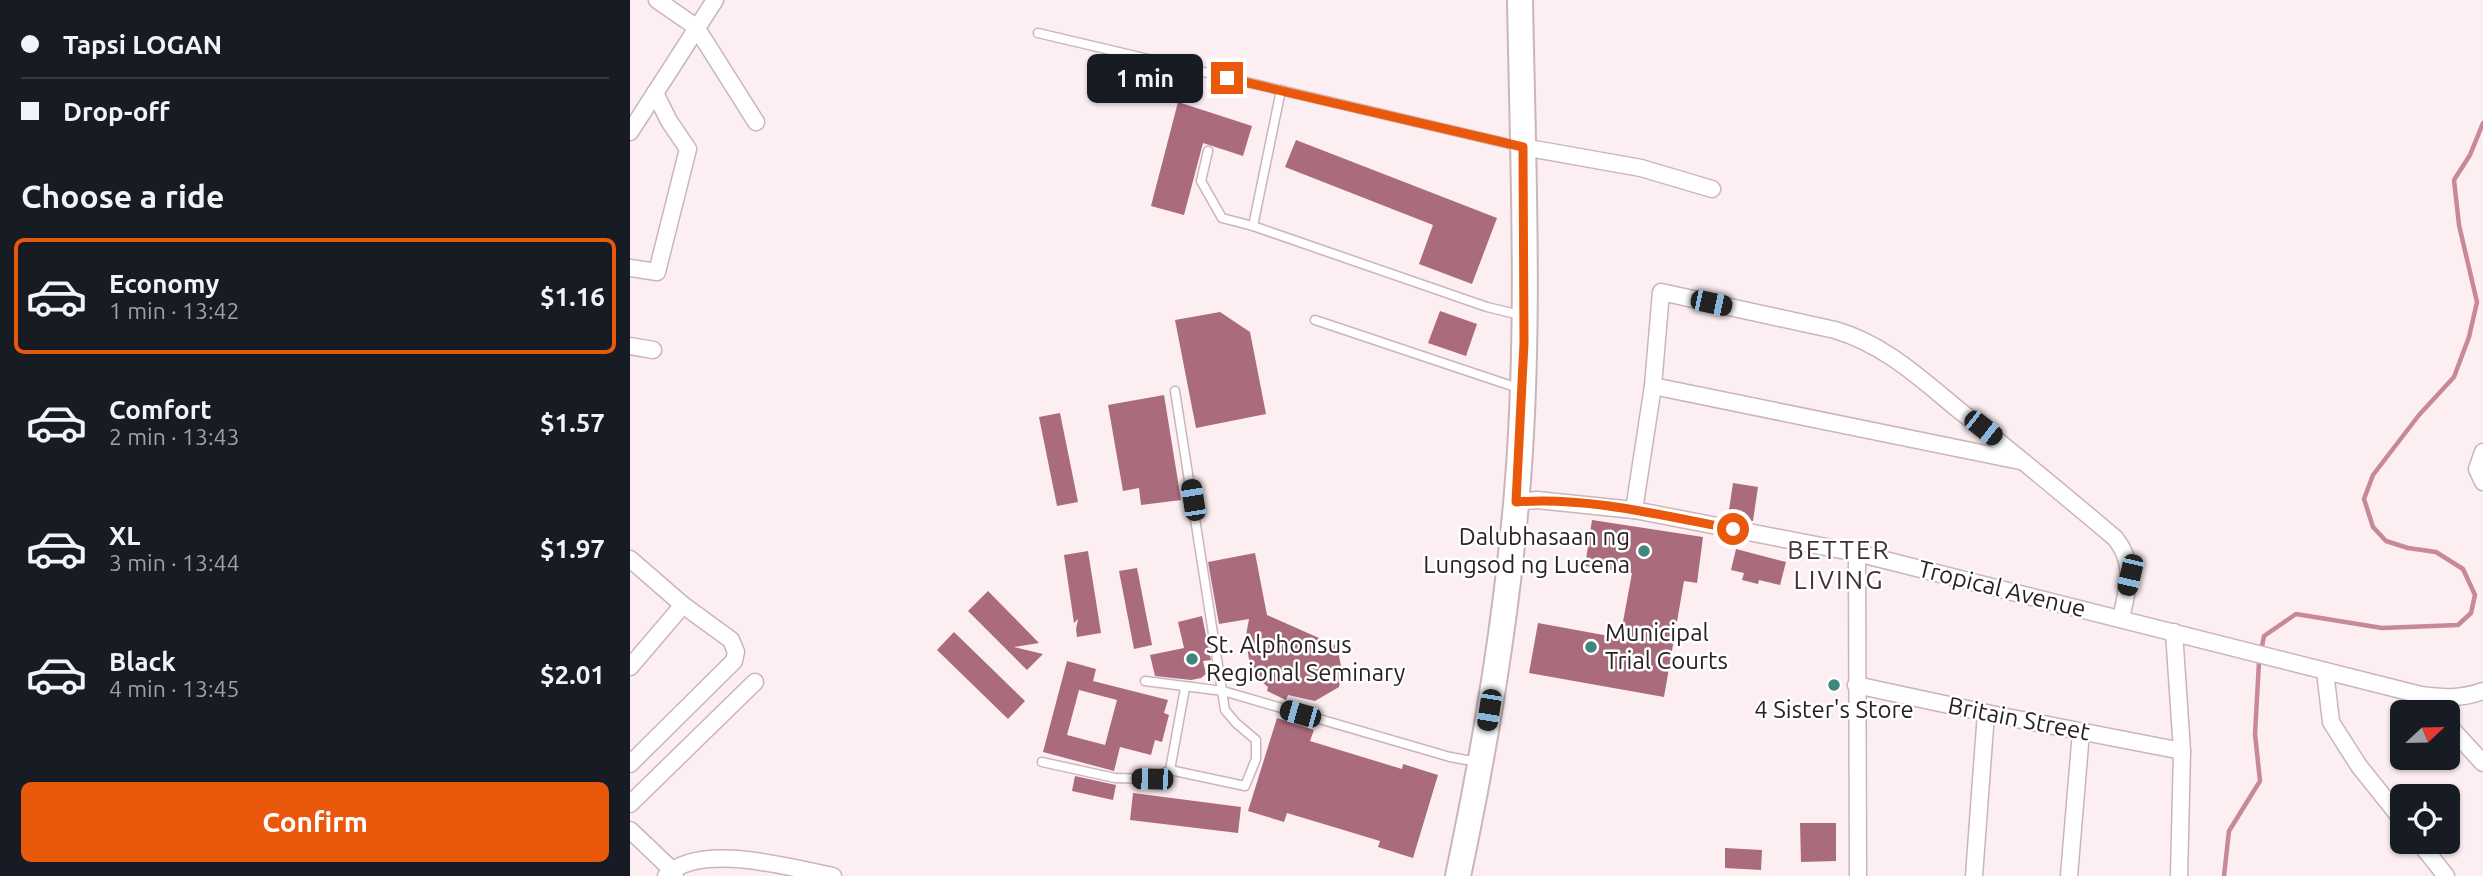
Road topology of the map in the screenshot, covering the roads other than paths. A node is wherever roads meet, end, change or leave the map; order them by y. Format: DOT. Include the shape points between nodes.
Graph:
graph roads {
  1 [pos="657,0"];
  2 [pos="715,0"];
  3 [pos="1520,0"];
  4 [pos="696,26"];
  5 [pos="1038,33"];
  6 [pos="1281,90"];
  7 [pos="655,93"];
  8 [pos="756,122"];
  9 [pos="630,132"];
  10 [pos="1523,147"];
  11 [pos="1208,151"];
  12 [pos="1712,189"];
  13 [pos="1253,226"];
  14 [pos="630,268"];
  15 [pos="1523,316"];
  16 [pos="1315,320"];
  17 [pos="630,346"];
  18 [pos="653,350"];
  19 [pos="1653,386"];
  20 [pos="1522,389"];
  21 [pos="1175,391"];
  22 [pos="2483,452"];
  23 [pos="2025,462"];
  24 [pos="2483,481"];
  25 [pos="1516,502"];
  26 [pos="1633,510"];
  27 [pos="1857,553"];
  28 [pos="630,559"];
  29 [pos="683,605"];
  30 [pos="2121,619"];
  31 [pos="2174,632"];
  32 [pos="630,667"];
  33 [pos="2325,671"];
  34 [pos="1145,681"];
  35 [pos="755,682"];
  36 [pos="1856,685"];
  37 [pos="1185,688"];
  38 [pos="1223,691"];
  39 [pos="2483,691"];
  40 [pos="2421,695"];
  41 [pos="2426,700"];
  42 [pos="1986,713"];
  43 [pos="2081,732"];
  44 [pos="2460,738"];
  45 [pos="2182,751"];
  46 [pos="1042,762"];
  47 [pos="1481,762"];
  48 [pos="2483,763"];
  49 [pos="630,764"];
  50 [pos="1170,769"];
  51 [pos="630,804"];
  52 [pos="2390,805"];
  53 [pos="630,830"];
  54 [pos="2429,854"];
  55 [pos="671,874"];
  56 [pos="834,876"];
  57 [pos="1458,876"];
  58 [pos="1858,876"];
  59 [pos="1975,876"];
  60 [pos="2069,876"];
  61 [pos="2179,876"];
  62 [pos="2446,876"];
  1 -- 4 [label="street"];
  2 -- 4 [label="street"];
  3 -- 10 [label="main road"];
  4 -- 7 [label="street"];
  4 -- 8 [label="street"];
  5 -- 6 [label="lane"];
  6 -- 10 [label="lane"];
  6 -- 13 [label="lane"];
  7 -- 9 [label="street"];
  7 -- 14 [label="street" via="688,149 657,272"];
  10 -- 12 [label="street" via="1641,168"];
  10 -- 15 [label="main road"];
  11 -- 13 [label="lane" via="1201,181 1222,218"];
  13 -- 15 [label="lane"];
  15 -- 20 [label="main road"];
  16 -- 20 [label="lane"];
  17 -- 18 [label="street"];
  19 -- 23 [label="street"];
  19 -- 23 [label="street" via="1661,292 1856,336 1898,361"];
  19 -- 26 [label="street"];
  20 -- 25 [label="main road"];
  21 -- 38 [label="lane"];
  22 -- 24 [label="street" via="2477,469"];
  23 -- 30 [label="street" via="2123,548 2130,575"];
  25 -- 26 [label="street, Tropical Avenue"];
  25 -- 47 [label="main road" via="1503,631"];
  26 -- 27 [label="street, Tropical Avenue"];
  27 -- 30 [label="street, Tropical Avenue"];
  27 -- 36 [label="street"];
  28 -- 29 [label="street"];
  29 -- 32 [label="street"];
  29 -- 49 [label="street" via="731,640 734,661"];
  30 -- 31 [label="street, Tropical Avenue"];
  31 -- 33 [label="street, Tropical Avenue"];
  31 -- 45 [label="street"];
  33 -- 40 [label="street, Tropical Avenue"];
  33 -- 52 [label="street" via="2331,722"];
  34 -- 37 [label="lane"];
  35 -- 51 [label="street"];
  36 -- 42 [label="street, Britain Street"];
  36 -- 58 [label="street"];
  37 -- 38 [label="lane"];
  37 -- 50 [label="lane"];
  38 -- 47 [label="lane"];
  38 -- 50 [label="lane" via="1225,710 1256,740 1256,759 1245,786"];
  39 -- 40 [label="street, Tropical Avenue" via="2444,698"];
  40 -- 41 [label="street"];
  42 -- 43 [label="street, Britain Street"];
  42 -- 59 [label="street"];
  43 -- 45 [label="street, Britain Street"];
  43 -- 60 [label="street"];
  44 -- 48 [label="street"];
  45 -- 61 [label="street"];
  46 -- 50 [label="lane" via="1115,778 1152,779"];
  47 -- 57 [label="main road"];
  53 -- 55 [label="street"];
  54 -- 62 [label="street"];
  55 -- 56 [label="street" via="706,859 745,859"];
}
